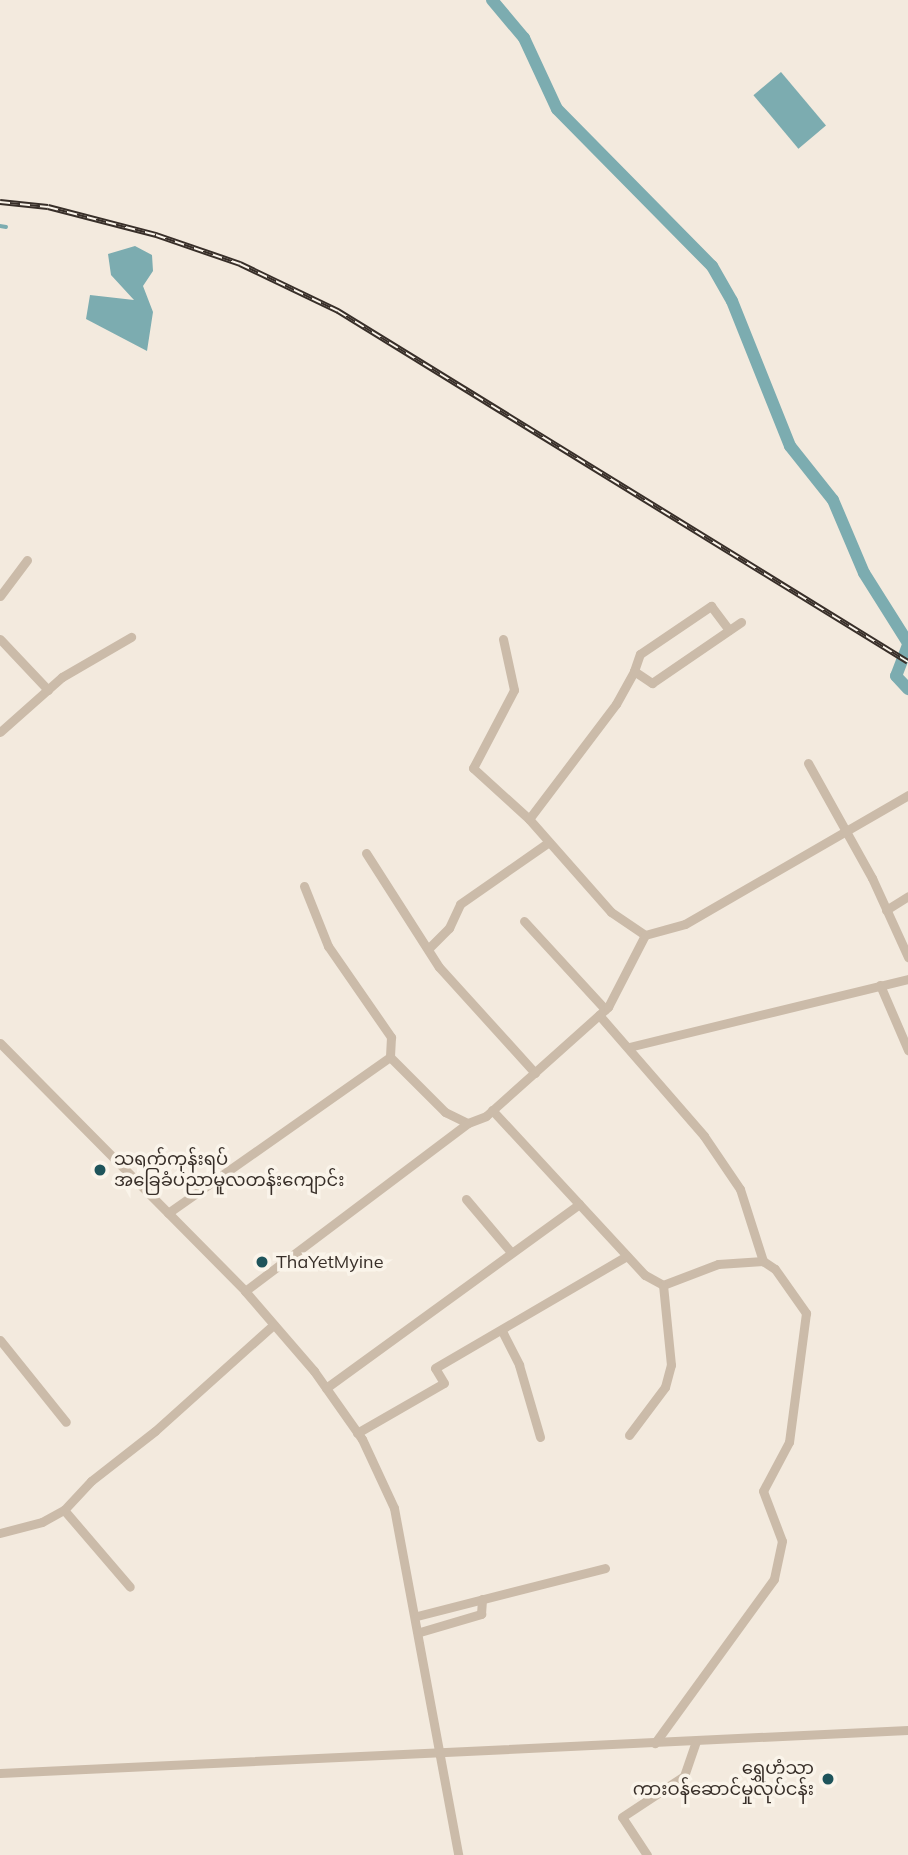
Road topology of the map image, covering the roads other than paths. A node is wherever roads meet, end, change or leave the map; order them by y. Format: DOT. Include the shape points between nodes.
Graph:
graph roads {
  1 [pos="27,560"];
  2 [pos="0,596"];
  3 [pos="741,622"];
  4 [pos="729,630"];
  5 [pos="131,637"];
  6 [pos="0,639"];
  7 [pos="503,639"];
  8 [pos="634,671"];
  9 [pos="48,690"];
  10 [pos="1,728"];
  11 [pos="808,763"];
  12 [pos="908,795"];
  13 [pos="529,819"];
  14 [pos="845,831"];
  15 [pos="549,842"];
  16 [pos="366,853"];
  17 [pos="304,886"];
  18 [pos="908,896"];
  19 [pos="886,910"];
  20 [pos="524,921"];
  21 [pos="645,935"];
  22 [pos="428,949"];
  23 [pos="908,957"];
  24 [pos="908,979"];
  25 [pos="880,985"];
  26 [pos="602,1012"];
  27 [pos="0,1043"];
  28 [pos="629,1047"];
  29 [pos="908,1050"];
  30 [pos="390,1057"];
  31 [pos="535,1073"];
  32 [pos="492,1110"];
  33 [pos="468,1123"];
  34 [pos="466,1199"];
  35 [pos="579,1204"];
  36 [pos="168,1213"];
  37 [pos="510,1251"];
  38 [pos="627,1256"];
  39 [pos="763,1261"];
  40 [pos="663,1285"];
  41 [pos="245,1291"];
  42 [pos="273,1325"];
  43 [pos="502,1331"];
  44 [pos="0,1340"];
  45 [pos="326,1388"];
  46 [pos="66,1422"];
  47 [pos="357,1433"];
  48 [pos="629,1435"];
  49 [pos="540,1437"];
  50 [pos="64,1510"];
  51 [pos="0,1533"];
  52 [pos="604,1568"];
  53 [pos="131,1587"];
  54 [pos="482,1598"];
  55 [pos="417,1616"];
  56 [pos="420,1632"];
  57 [pos="908,1730"];
  58 [pos="696,1741"];
  59 [pos="655,1743"];
  60 [pos="443,1754"];
  61 [pos="0,1773"];
  62 [pos="458,1855"];
  63 [pos="647,1855"];
  1 -- 2 [label="street"];
  3 -- 4 [label="street"];
  4 -- 8 [label="street" via="652,683"];
  4 -- 8 [label="street" via="711,606 640,654"];
  5 -- 9 [label="street"];
  6 -- 9 [label="street"];
  7 -- 13 [label="street" via="514,690 473,768"];
  8 -- 13 [label="street" via="616,704"];
  9 -- 10 [label="street"];
  11 -- 14 [label="street"];
  12 -- 14 [label="street"];
  13 -- 15 [label="street"];
  14 -- 19 [label="street"];
  14 -- 21 [label="street" via="685,924"];
  15 -- 21 [label="street" via="611,912"];
  15 -- 22 [label="street" via="460,904 449,929"];
  16 -- 22 [label="street"];
  17 -- 30 [label="street" via="328,946 391,1037"];
  18 -- 19 [label="street"];
  19 -- 23 [label="street"];
  20 -- 26 [label="street"];
  21 -- 26 [label="street"];
  22 -- 31 [label="street"];
  24 -- 25 [label="street"];
  25 -- 28 [label="street"];
  25 -- 29 [label="street"];
  26 -- 28 [label="street"];
  26 -- 31 [label="street"];
  27 -- 36 [label="street"];
  28 -- 39 [label="street" via="704,1136 740,1189"];
  30 -- 33 [label="street" via="445,1112"];
  30 -- 36 [label="street"];
  31 -- 32 [label="street"];
  32 -- 33 [label="street"];
  32 -- 35 [label="street"];
  33 -- 41 [label="street"];
  34 -- 37 [label="street"];
  35 -- 37 [label="street"];
  35 -- 38 [label="street"];
  36 -- 41 [label="street"];
  37 -- 45 [label="street"];
  38 -- 40 [label="street" via="645,1275"];
  38 -- 43 [label="street"];
  39 -- 40 [label="street" via="718,1264"];
  39 -- 59 [label="street" via="775,1269 806,1313 789,1442 763,1491 782,1541 774,1579"];
  40 -- 48 [label="street" via="671,1365 665,1387"];
  41 -- 42 [label="street"];
  42 -- 45 [label="street"];
  42 -- 50 [label="street" via="155,1431 91,1481"];
  43 -- 47 [label="street" via="435,1368 444,1383"];
  43 -- 49 [label="street" via="519,1364"];
  44 -- 46 [label="street"];
  45 -- 47 [label="street"];
  47 -- 55 [label="street" via="394,1508"];
  50 -- 51 [label="street" via="42,1522"];
  50 -- 53 [label="street"];
  52 -- 54 [label="street"];
  54 -- 55 [label="street"];
  54 -- 56 [label="street" via="481,1614"];
  55 -- 56 [label="street"];
  56 -- 60 [label="street"];
  57 -- 58 [label="street"];
  58 -- 59 [label="street"];
  58 -- 63 [label="street" via="684,1776 622,1817"];
  59 -- 60 [label="street"];
  60 -- 61 [label="street"];
  60 -- 62 [label="street"];
}
